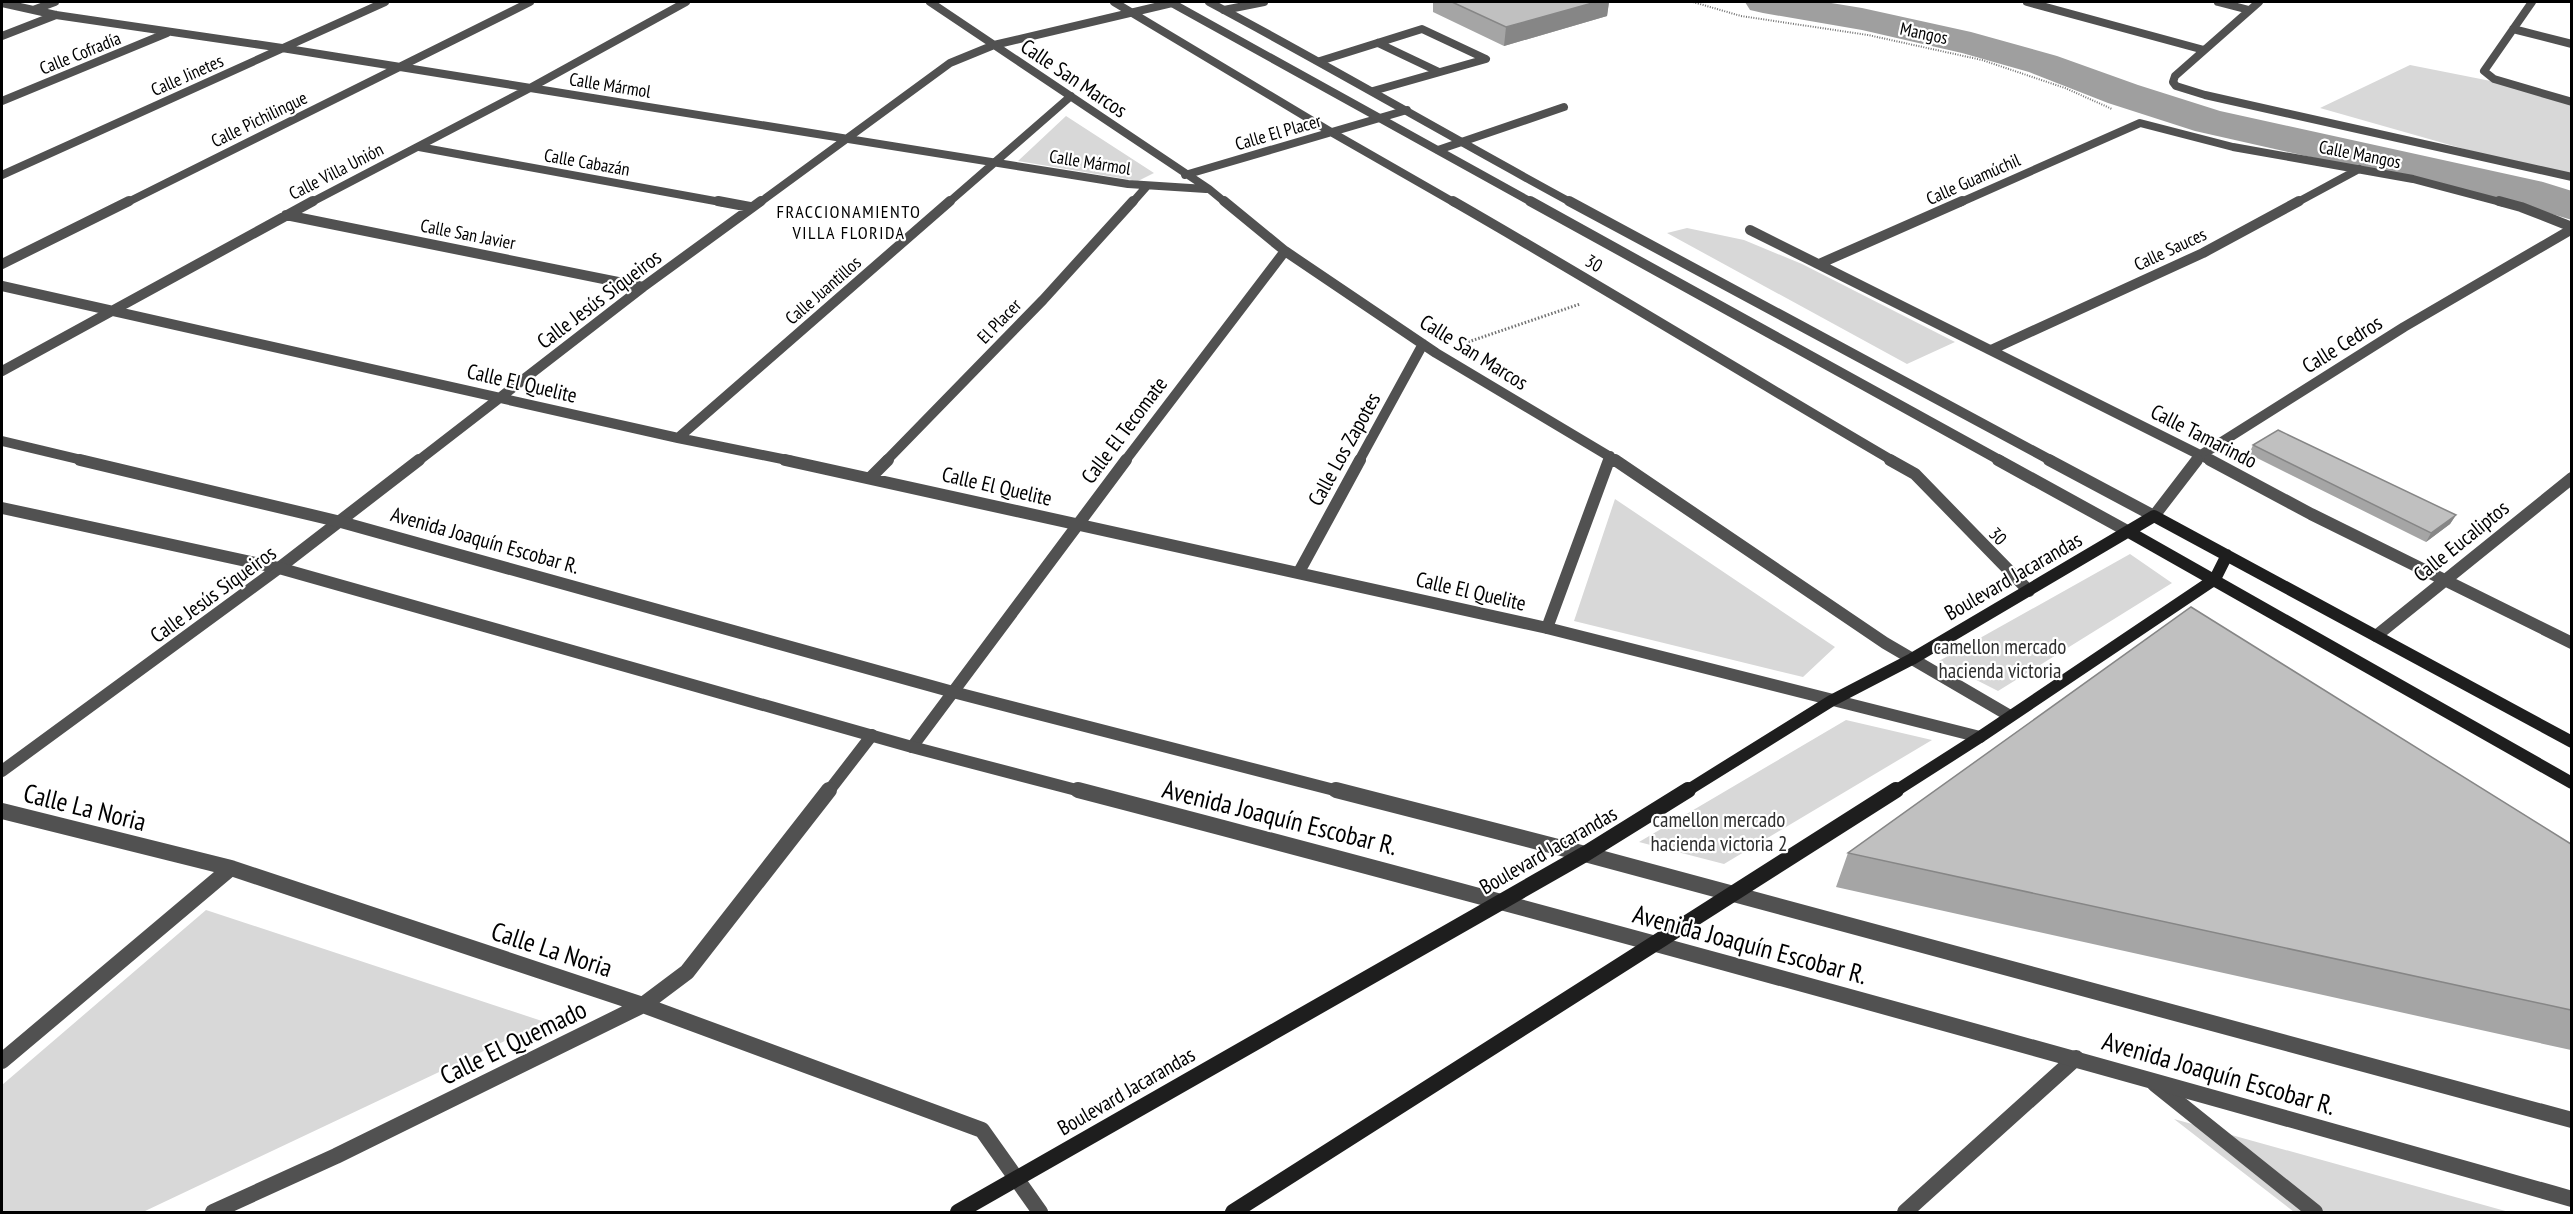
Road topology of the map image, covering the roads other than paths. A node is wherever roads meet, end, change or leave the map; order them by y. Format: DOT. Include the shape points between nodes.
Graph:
graph roads {
  1 [pos="55,2"];
  2 [pos="385,2"];
  3 [pos="531,2"];
  4 [pos="686,2"];
  5 [pos="930,2"];
  6 [pos="1114,2"];
  7 [pos="1171,2"];
  8 [pos="1209,2"];
  9 [pos="1264,2"];
  10 [pos="2027,2"];
  11 [pos="2218,2"];
  12 [pos="2259,2"];
  13 [pos="2532,2"];
  14 [pos="4,4"];
  15 [pos="33,10"];
  16 [pos="1224,10"];
  17 [pos="2249,10"];
  18 [pos="1132,12"];
  19 [pos="56,15"];
  20 [pos="2513,29"];
  21 [pos="169,32"];
  22 [pos="2,36"];
  23 [pos="1377,43"];
  24 [pos="2571,44"];
  25 [pos="994,45"];
  26 [pos="282,48"];
  27 [pos="2204,50"];
  28 [pos="1320,61"];
  29 [pos="398,67"];
  30 [pos="1439,72"];
  31 [pos="530,88"];
  32 [pos="1373,91"];
  33 [pos="1071,96"];
  34 [pos="2,101"];
  35 [pos="2571,102"];
  36 [pos="1564,107"];
  37 [pos="1407,110"];
  38 [pos="1380,118"];
  39 [pos="2140,123"];
  40 [pos="1331,132"];
  41 [pos="847,138"];
  42 [pos="1461,143"];
  43 [pos="419,147"];
  44 [pos="1438,150"];
  45 [pos="996,162"];
  46 [pos="2359,170"];
  47 [pos="2,175"];
  48 [pos="1185,175"];
  49 [pos="2571,177"];
  50 [pos="1147,186"];
  51 [pos="1209,189"];
  52 [pos="750,207"];
  53 [pos="286,215"];
  54 [pos="2571,228"];
  55 [pos="1750,230"];
  56 [pos="1285,250"];
  57 [pos="2,264"];
  58 [pos="1819,264"];
  59 [pos="2,286"];
  60 [pos="643,287"];
  61 [pos="111,311"];
  62 [pos="1424,344"];
  63 [pos="1991,350"];
  64 [pos="2,371"];
  65 [pos="499,398"];
  66 [pos="678,438"];
  67 [pos="2,441"];
  68 [pos="2201,455"];
  69 [pos="1610,456"];
  70 [pos="871,477"];
  71 [pos="2571,478"];
  72 [pos="2,507"];
  73 [pos="2154,516"];
  74 [pos="341,522"];
  75 [pos="1076,525"];
  76 [pos="2129,532"];
  77 [pos="2227,555"];
  78 [pos="279,568"];
  79 [pos="1299,572"];
  80 [pos="2215,579"];
  81 [pos="2443,580"];
  82 [pos="2029,591"];
  83 [pos="1547,628"];
  84 [pos="2376,636"];
  85 [pos="2571,643"];
  86 [pos="1912,659"];
  87 [pos="953,692"];
  88 [pos="1831,701"];
  89 [pos="2010,716"];
  90 [pos="872,735"];
  91 [pos="1980,737"];
  92 [pos="2571,742"];
  93 [pos="912,747"];
  94 [pos="2,771"];
  95 [pos="2571,783"];
  96 [pos="2,810"];
  97 [pos="1585,854"];
  98 [pos="231,868"];
  99 [pos="1735,894"];
  100 [pos="1503,901"];
  101 [pos="1655,945"];
  102 [pos="643,1005"];
  103 [pos="2076,1058"];
  104 [pos="2,1061"];
  105 [pos="2152,1081"];
  106 [pos="2571,1120"];
  107 [pos="1016,1178"];
  108 [pos="2571,1199"];
  109 [pos="213,1212"];
  110 [pos="958,1212"];
  111 [pos="1040,1212"];
  112 [pos="1233,1212"];
  113 [pos="1905,1212"];
  114 [pos="2315,1212"];
  1 -- 15 [label="street"];
  2 -- 26 [label="street, Calle Jinetes"];
  3 -- 29 [label="street, Calle Pichilingue"];
  4 -- 31 [label="street, Calle Villa Unión"];
  5 -- 25 [label="street, Calle San Marcos"];
  6 -- 18 [label="street, 30"];
  7 -- 18 [label="street, Calle Jesús Siqueiros"];
  7 -- 38 [label="street"];
  8 -- 16 [label="street"];
  9 -- 16 [label="street"];
  10 -- 27 [label="street"];
  11 -- 17 [label="street"];
  12 -- 17 [label="street"];
  13 -- 20 [label="street"];
  14 -- 15 [label="street, Calle Mármol"];
  15 -- 19 [label="street, Calle Mármol"];
  16 -- 28 [label="street"];
  17 -- 27 [label="street"];
  18 -- 25 [label="street, Calle Jesús Siqueiros"];
  18 -- 40 [label="street, 30"];
  19 -- 21 [label="street, Calle Mármol"];
  19 -- 22 [label="street"];
  20 -- 24 [label="street"];
  20 -- 35 [label="street" via="2484,71 2486,75"];
  21 -- 26 [label="street, Calle Mármol"];
  21 -- 34 [label="street, Calle Cofradía"];
  23 -- 28 [label="street"];
  23 -- 30 [label="street"];
  23 -- 30 [label="street" via="1422,29 1485,58"];
  25 -- 33 [label="street, Calle San Marcos"];
  25 -- 41 [label="street, Calle Jesús Siqueiros" via="950,63"];
  26 -- 29 [label="street, Calle Mármol"];
  26 -- 47 [label="street, Calle Jinetes"];
  27 -- 49 [label="street, Calle Mangos" via="2175,76 2176,86"];
  28 -- 32 [label="street"];
  29 -- 31 [label="street, Calle Mármol"];
  29 -- 57 [label="street, Calle Pichilingue"];
  30 -- 32 [label="street"];
  31 -- 41 [label="street, Calle Mármol"];
  31 -- 43 [label="street, Calle Villa Unión"];
  32 -- 37 [label="street"];
  33 -- 45 [label="street, Calle Juantillos"];
  33 -- 48 [label="street, Calle San Marcos"];
  36 -- 42 [label="street"];
  37 -- 38 [label="street, Calle El Placer"];
  37 -- 42 [label="street"];
  38 -- 40 [label="street, Calle El Placer"];
  38 -- 44 [label="street"];
  39 -- 46 [label="street, Calle Mangos" via="2233,147"];
  39 -- 58 [label="street, Calle Guamúchil"];
  40 -- 48 [label="street, Calle El Placer"];
  40 -- 82 [label="street, 30" via="1614,293 1915,474"];
  41 -- 45 [label="street, Calle Mármol"];
  41 -- 52 [label="street, Calle Jesús Siqueiros"];
  42 -- 44 [label="street"];
  42 -- 73 [label="street"];
  43 -- 52 [label="street, Calle Cabazán"];
  43 -- 53 [label="street, Calle Villa Unión"];
  44 -- 76 [label="street"];
  45 -- 50 [label="street, Calle Mármol"];
  45 -- 66 [label="street, Calle Juantillos"];
  46 -- 54 [label="street, Calle Mangos" via="2412,179 2521,207"];
  46 -- 63 [label="street, Calle Sauces" via="2203,253"];
  48 -- 51 [label="street, Calle San Marcos"];
  50 -- 51 [label="street, Calle Mármol"];
  50 -- 70 [label="street, El Placer"];
  51 -- 56 [label="street, Calle San Marcos"];
  52 -- 60 [label="street, Calle Jesús Siqueiros"];
  53 -- 60 [label="street, Calle San Javier"];
  53 -- 61 [label="street, Calle Villa Unión"];
  54 -- 68 [label="street, Calle Cedros"];
  55 -- 58 [label="street, Calle Tamarindo"];
  56 -- 62 [label="street, Calle San Marcos"];
  56 -- 75 [label="street, Calle El Tecomate"];
  58 -- 63 [label="street, Calle Tamarindo"];
  59 -- 61 [label="street, Calle El Quelite"];
  60 -- 65 [label="street, Calle Jesús Siqueiros"];
  61 -- 64 [label="street, Calle Villa Unión"];
  61 -- 65 [label="street, Calle El Quelite"];
  62 -- 69 [label="street, Calle San Marcos"];
  62 -- 79 [label="street, Calle Los Zapotes"];
  63 -- 68 [label="street, Calle Tamarindo"];
  65 -- 66 [label="street, Calle El Quelite"];
  65 -- 74 [label="street, Calle Jesús Siqueiros"];
  66 -- 70 [label="street, Calle El Quelite"];
  67 -- 74 [label="street, Avenida Joaquín Escobar R."];
  68 -- 73 [label="street, Calle Cedros"];
  68 -- 81 [label="street, Calle Tamarindo"];
  69 -- 83 [label="street"];
  69 -- 86 [label="street, Calle San Marcos"];
  70 -- 75 [label="street, Calle El Quelite"];
  71 -- 81 [label="street, Calle Eucaliptos"];
  72 -- 78 [label="street, Avenida Joaquín Escobar R."];
  73 -- 76 [label="main road, Boulevard Jacarandas"];
  73 -- 77 [label="main road"];
  74 -- 78 [label="street, Calle Jesús Siqueiros"];
  74 -- 87 [label="street, Avenida Joaquín Escobar R."];
  75 -- 79 [label="street, Calle El Quelite"];
  75 -- 87 [label="street, Calle El Tecomate"];
  76 -- 80 [label="main road"];
  76 -- 82 [label="main road, Boulevard Jacarandas"];
  77 -- 80 [label="main road"];
  77 -- 84 [label="main road"];
  78 -- 90 [label="street, Avenida Joaquín Escobar R."];
  78 -- 94 [label="street, Calle Jesús Siqueiros"];
  79 -- 83 [label="street, Calle El Quelite"];
  80 -- 89 [label="main road" via="2172,614"];
  80 -- 95 [label="main road"];
  81 -- 84 [label="street, Calle Eucaliptos"];
  81 -- 85 [label="street, Calle Tamarindo"];
  82 -- 86 [label="main road, Boulevard Jacarandas"];
  83 -- 88 [label="street, Calle El Quelite"];
  84 -- 92 [label="main road"];
  86 -- 88 [label="main road, Boulevard Jacarandas"];
  86 -- 89 [label="street, Calle San Marcos"];
  87 -- 93 [label="street"];
  87 -- 97 [label="street, Avenida Joaquín Escobar R."];
  88 -- 91 [label="street, Calle El Quelite"];
  88 -- 97 [label="main road, Boulevard Jacarandas"];
  89 -- 91 [label="main road"];
  90 -- 93 [label="street, Avenida Joaquín Escobar R."];
  90 -- 102 [label="street, Calle El Quemado" via="687,972"];
  91 -- 99 [label="main road"];
  93 -- 100 [label="street, Avenida Joaquín Escobar R."];
  96 -- 98 [label="street, Calle La Noria"];
  97 -- 99 [label="street, Avenida Joaquín Escobar R."];
  97 -- 100 [label="main road, Boulevard Jacarandas"];
  98 -- 102 [label="street, Calle La Noria"];
  98 -- 104 [label="street"];
  99 -- 101 [label="main road"];
  99 -- 106 [label="street, Avenida Joaquín Escobar R."];
  100 -- 101 [label="street, Avenida Joaquín Escobar R."];
  100 -- 107 [label="main road, Boulevard Jacarandas"];
  101 -- 103 [label="street, Avenida Joaquín Escobar R."];
  101 -- 112 [label="main road"];
  102 -- 107 [label="street, Calle La Noria" via="982,1130"];
  102 -- 109 [label="street, Calle El Quemado"];
  103 -- 105 [label="street, Avenida Joaquín Escobar R."];
  103 -- 113 [label="street"];
  105 -- 108 [label="street, Avenida Joaquín Escobar R."];
  105 -- 114 [label="street"];
  107 -- 110 [label="main road, Boulevard Jacarandas"];
  107 -- 111 [label="street, Calle La Noria"];
}
